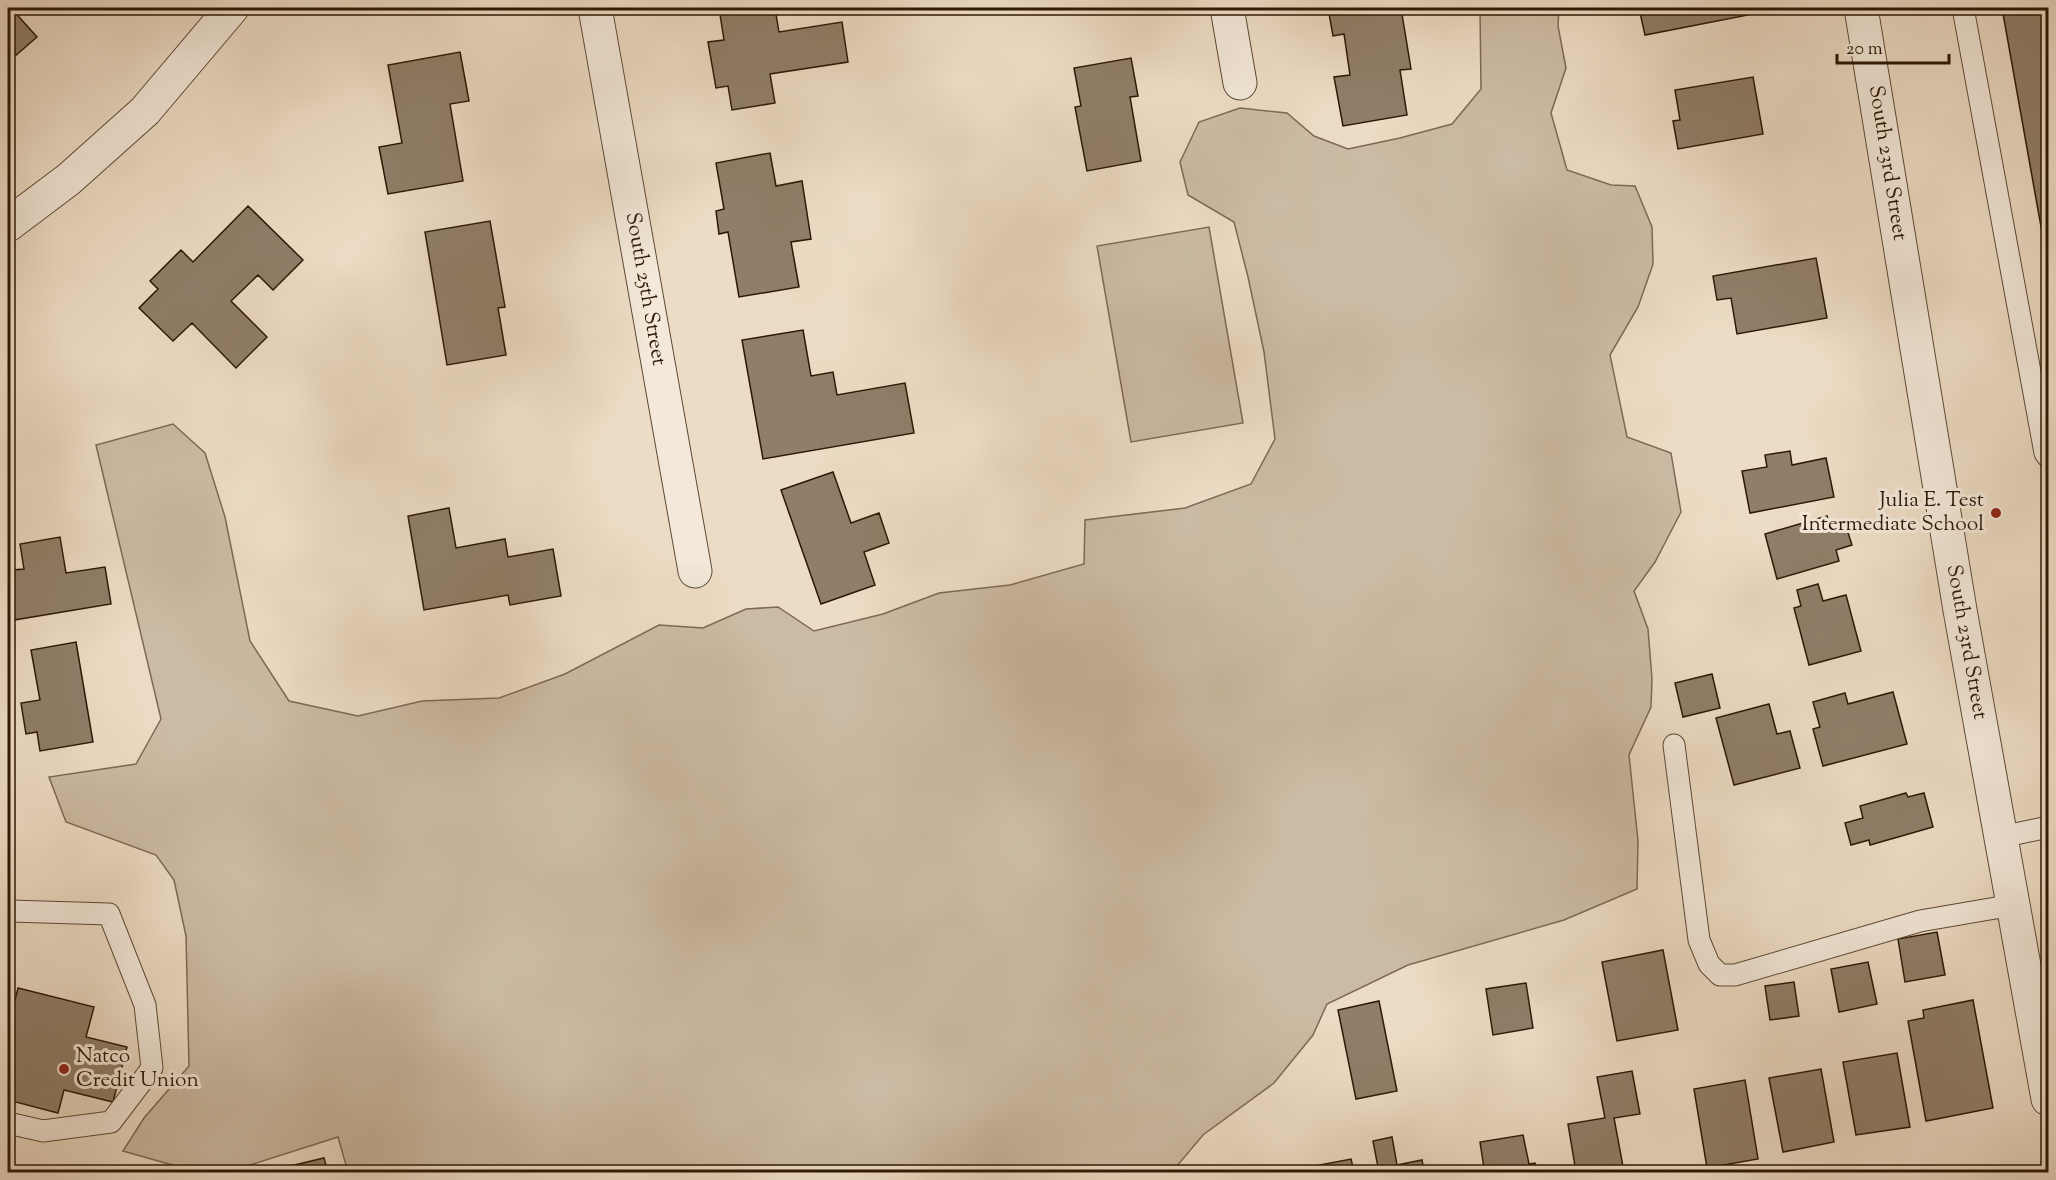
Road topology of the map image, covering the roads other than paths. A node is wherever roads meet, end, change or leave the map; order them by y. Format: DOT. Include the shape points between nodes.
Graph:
graph roads {
  1 [pos="232,8"];
  2 [pos="595,8"];
  3 [pos="1227,8"];
  4 [pos="1861,8"];
  5 [pos="1963,8"];
  6 [pos="1240,83"];
  7 [pos="8,225"];
  8 [pos="2049,458"];
  9 [pos="694,571"];
  10 [pos="1674,745"];
  11 [pos="2049,827"];
  12 [pos="2001,837"];
  13 [pos="2013,905"];
  14 [pos="8,914"];
  15 [pos="2049,1099"];
  16 [pos="8,1123"];
  1 -- 7 [label="street" via="145,111 69,179"];
  2 -- 9 [label="street, South 25th Street"];
  3 -- 6 [label="street"];
  4 -- 12 [label="street, South 23rd Street"];
  5 -- 8 [label="lane" via="2044,453"];
  10 -- 13 [label="lane" via="1699,940 1709,964 1720,975 1735,975 1920,921"];
  11 -- 12 [label="lane"];
  12 -- 13 [label="street, South 23rd Street"];
  13 -- 15 [label="street, South 23rd Street"];
  14 -- 16 [label="lane" via="109,914 145,1005 152,1068 111,1122 43,1131"];
}
